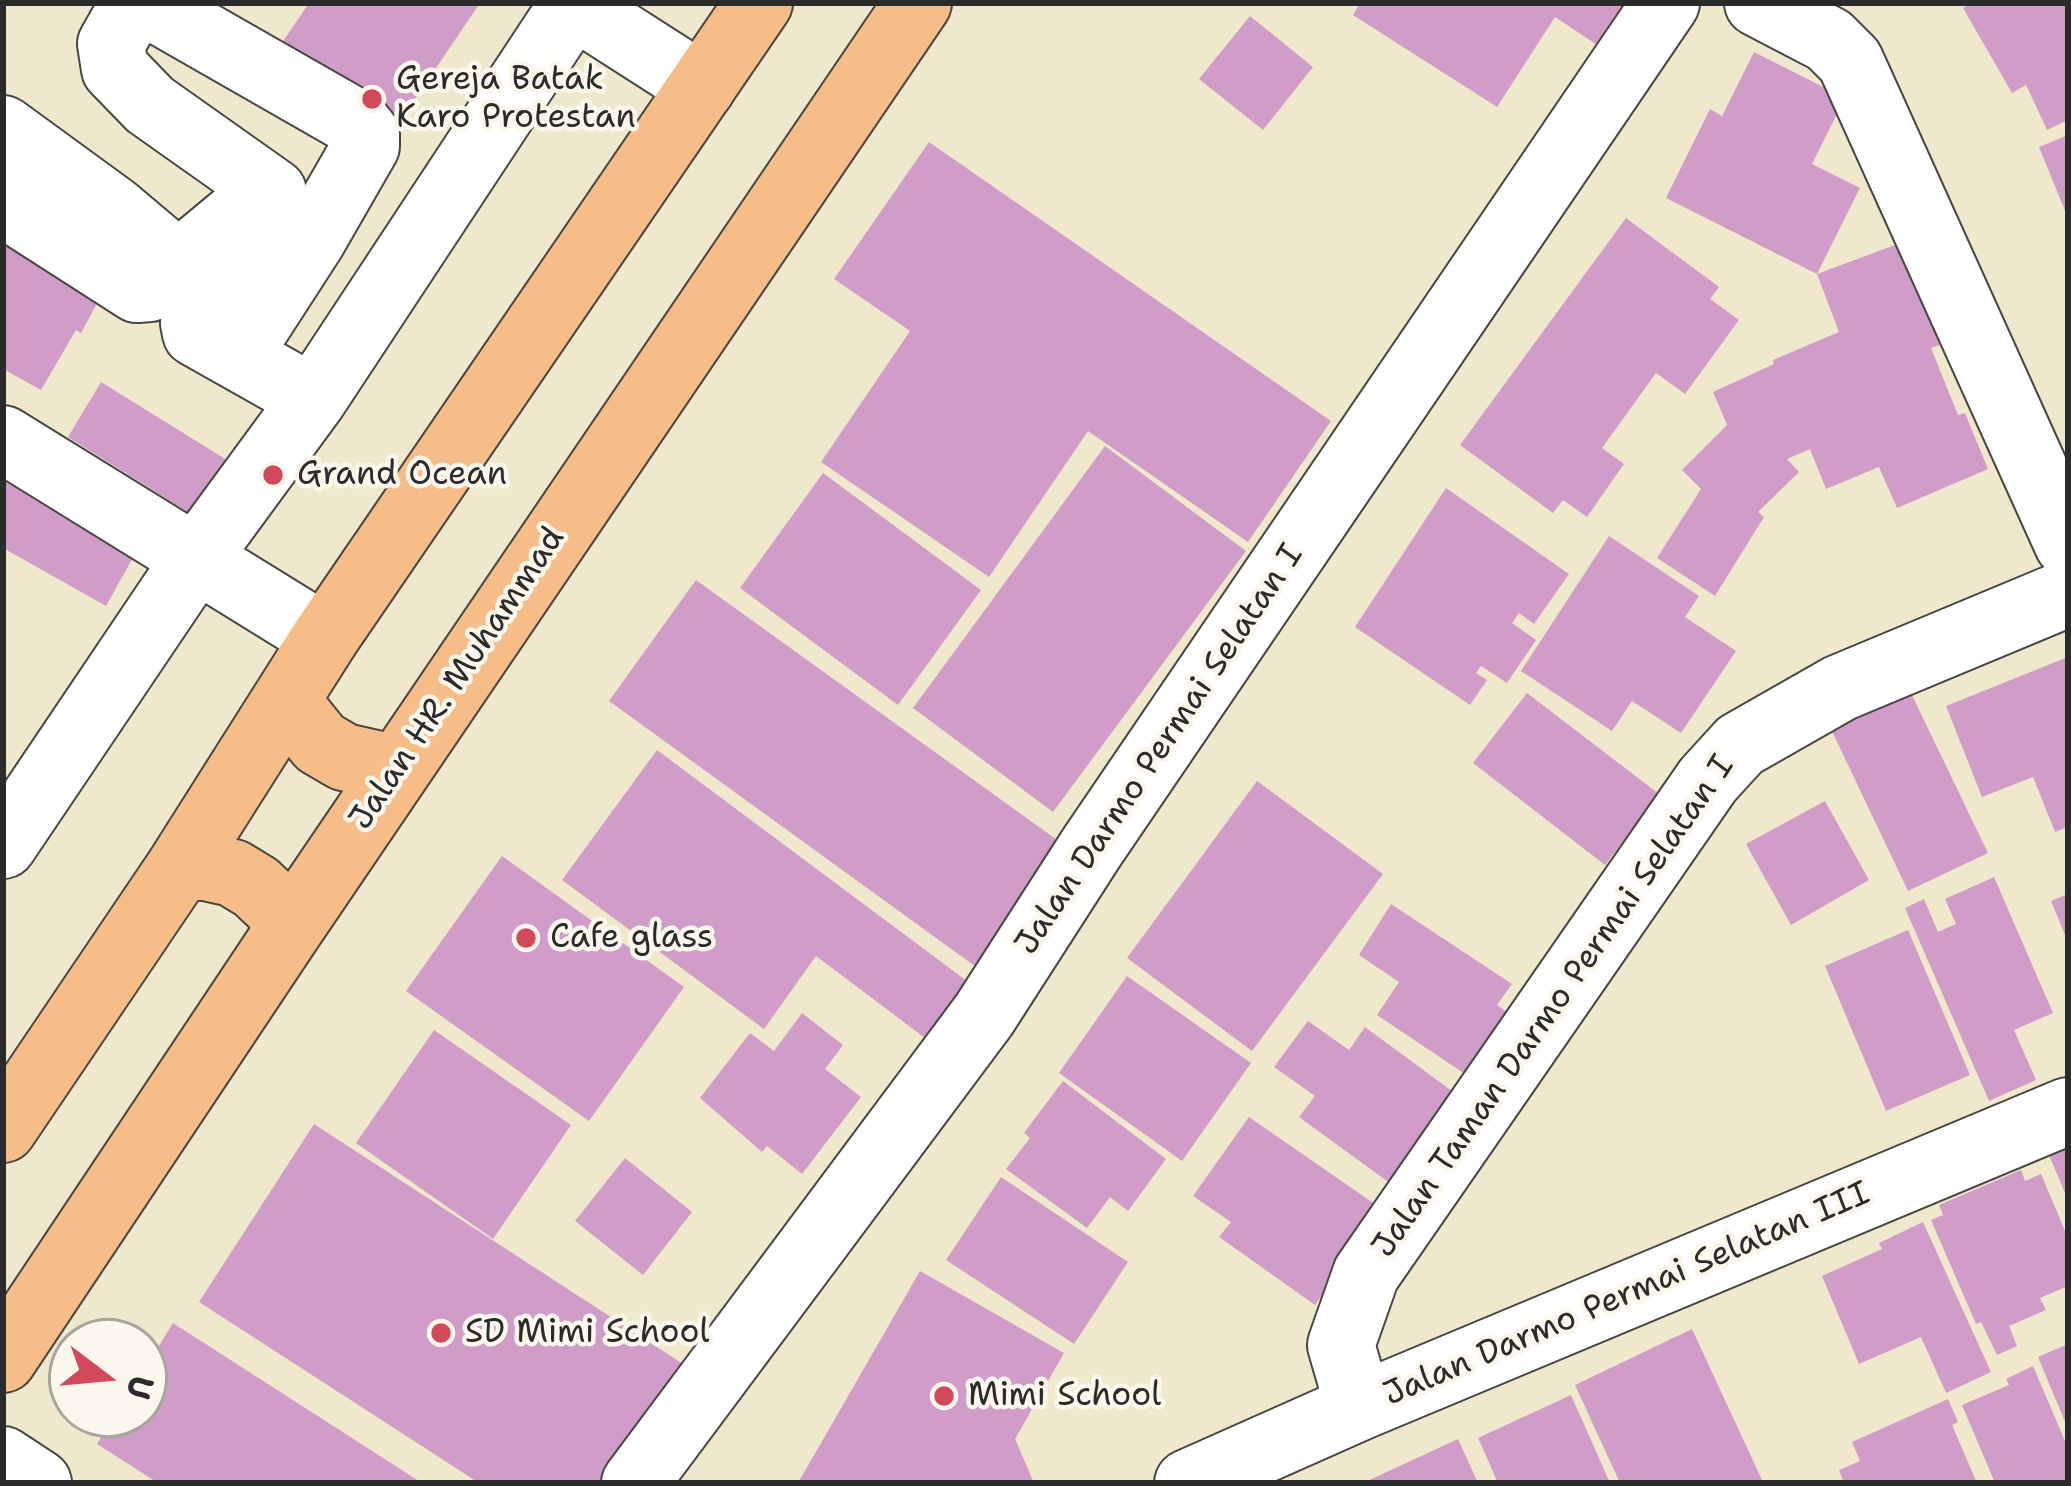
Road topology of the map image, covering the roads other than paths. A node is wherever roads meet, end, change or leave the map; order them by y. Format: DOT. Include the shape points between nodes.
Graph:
graph roads {
  1 [pos="573,3"];
  2 [pos="759,3"];
  3 [pos="918,3"];
  4 [pos="1666,3"];
  5 [pos="1759,3"];
  6 [pos="702,87"];
  7 [pos="3,129"];
  8 [pos="3,203"];
  9 [pos="178,264"];
  10 [pos="314,399"];
  11 [pos="3,439"];
  12 [pos="2068,544"];
  13 [pos="197,557"];
  14 [pos="2068,593"];
  15 [pos="325,638"];
  16 [pos="286,701"];
  17 [pos="397,769"];
  18 [pos="3,845"];
  19 [pos="180,867"];
  20 [pos="290,928"];
  21 [pos="2068,1111"];
  22 [pos="3,1129"];
  23 [pos="3,1359"];
  24 [pos="1359,1407"];
  25 [pos="3,1460"];
  26 [pos="38,1483"];
  27 [pos="635,1483"];
  28 [pos="1188,1483"];
  1 -- 6 [label="street"];
  1 -- 10 [label="street"];
  2 -- 6 [label="main road"];
  3 -- 17 [label="main road, Jalan HR. Muhammad"];
  4 -- 27 [label="street, Jalan Darmo Permai Selatan I" via="984,1015"];
  5 -- 12 [label="street" via="1829,40 1850,61"];
  6 -- 15 [label="main road"];
  7 -- 9 [label="street"];
  8 -- 9 [label="street" via="137,290"];
  9 -- 10 [label="street" via="244,209 290,226 194,323 196,333"];
  10 -- 13 [label="street"];
  11 -- 13 [label="street"];
  13 -- 15 [label="street"];
  13 -- 18 [label="street"];
  14 -- 24 [label="street, Jalan Taman Darmo Permai Selatan I" via="1840,688 1739,745 1708,779 1366,1274 1341,1345"];
  15 -- 16 [label="main road"];
  16 -- 17 [label="main road" via="344,757"];
  16 -- 19 [label="main road"];
  17 -- 20 [label="main road, Jalan HR. Muhammad"];
  19 -- 20 [label="main road" via="232,873 256,886"];
  19 -- 22 [label="main road"];
  20 -- 23 [label="main road, Jalan HR. Muhammad"];
  21 -- 24 [label="street, Jalan Darmo Permai Selatan III"];
  24 -- 28 [label="street, Jalan Darmo Permai Selatan III"];
  25 -- 26 [label="street"];
}
